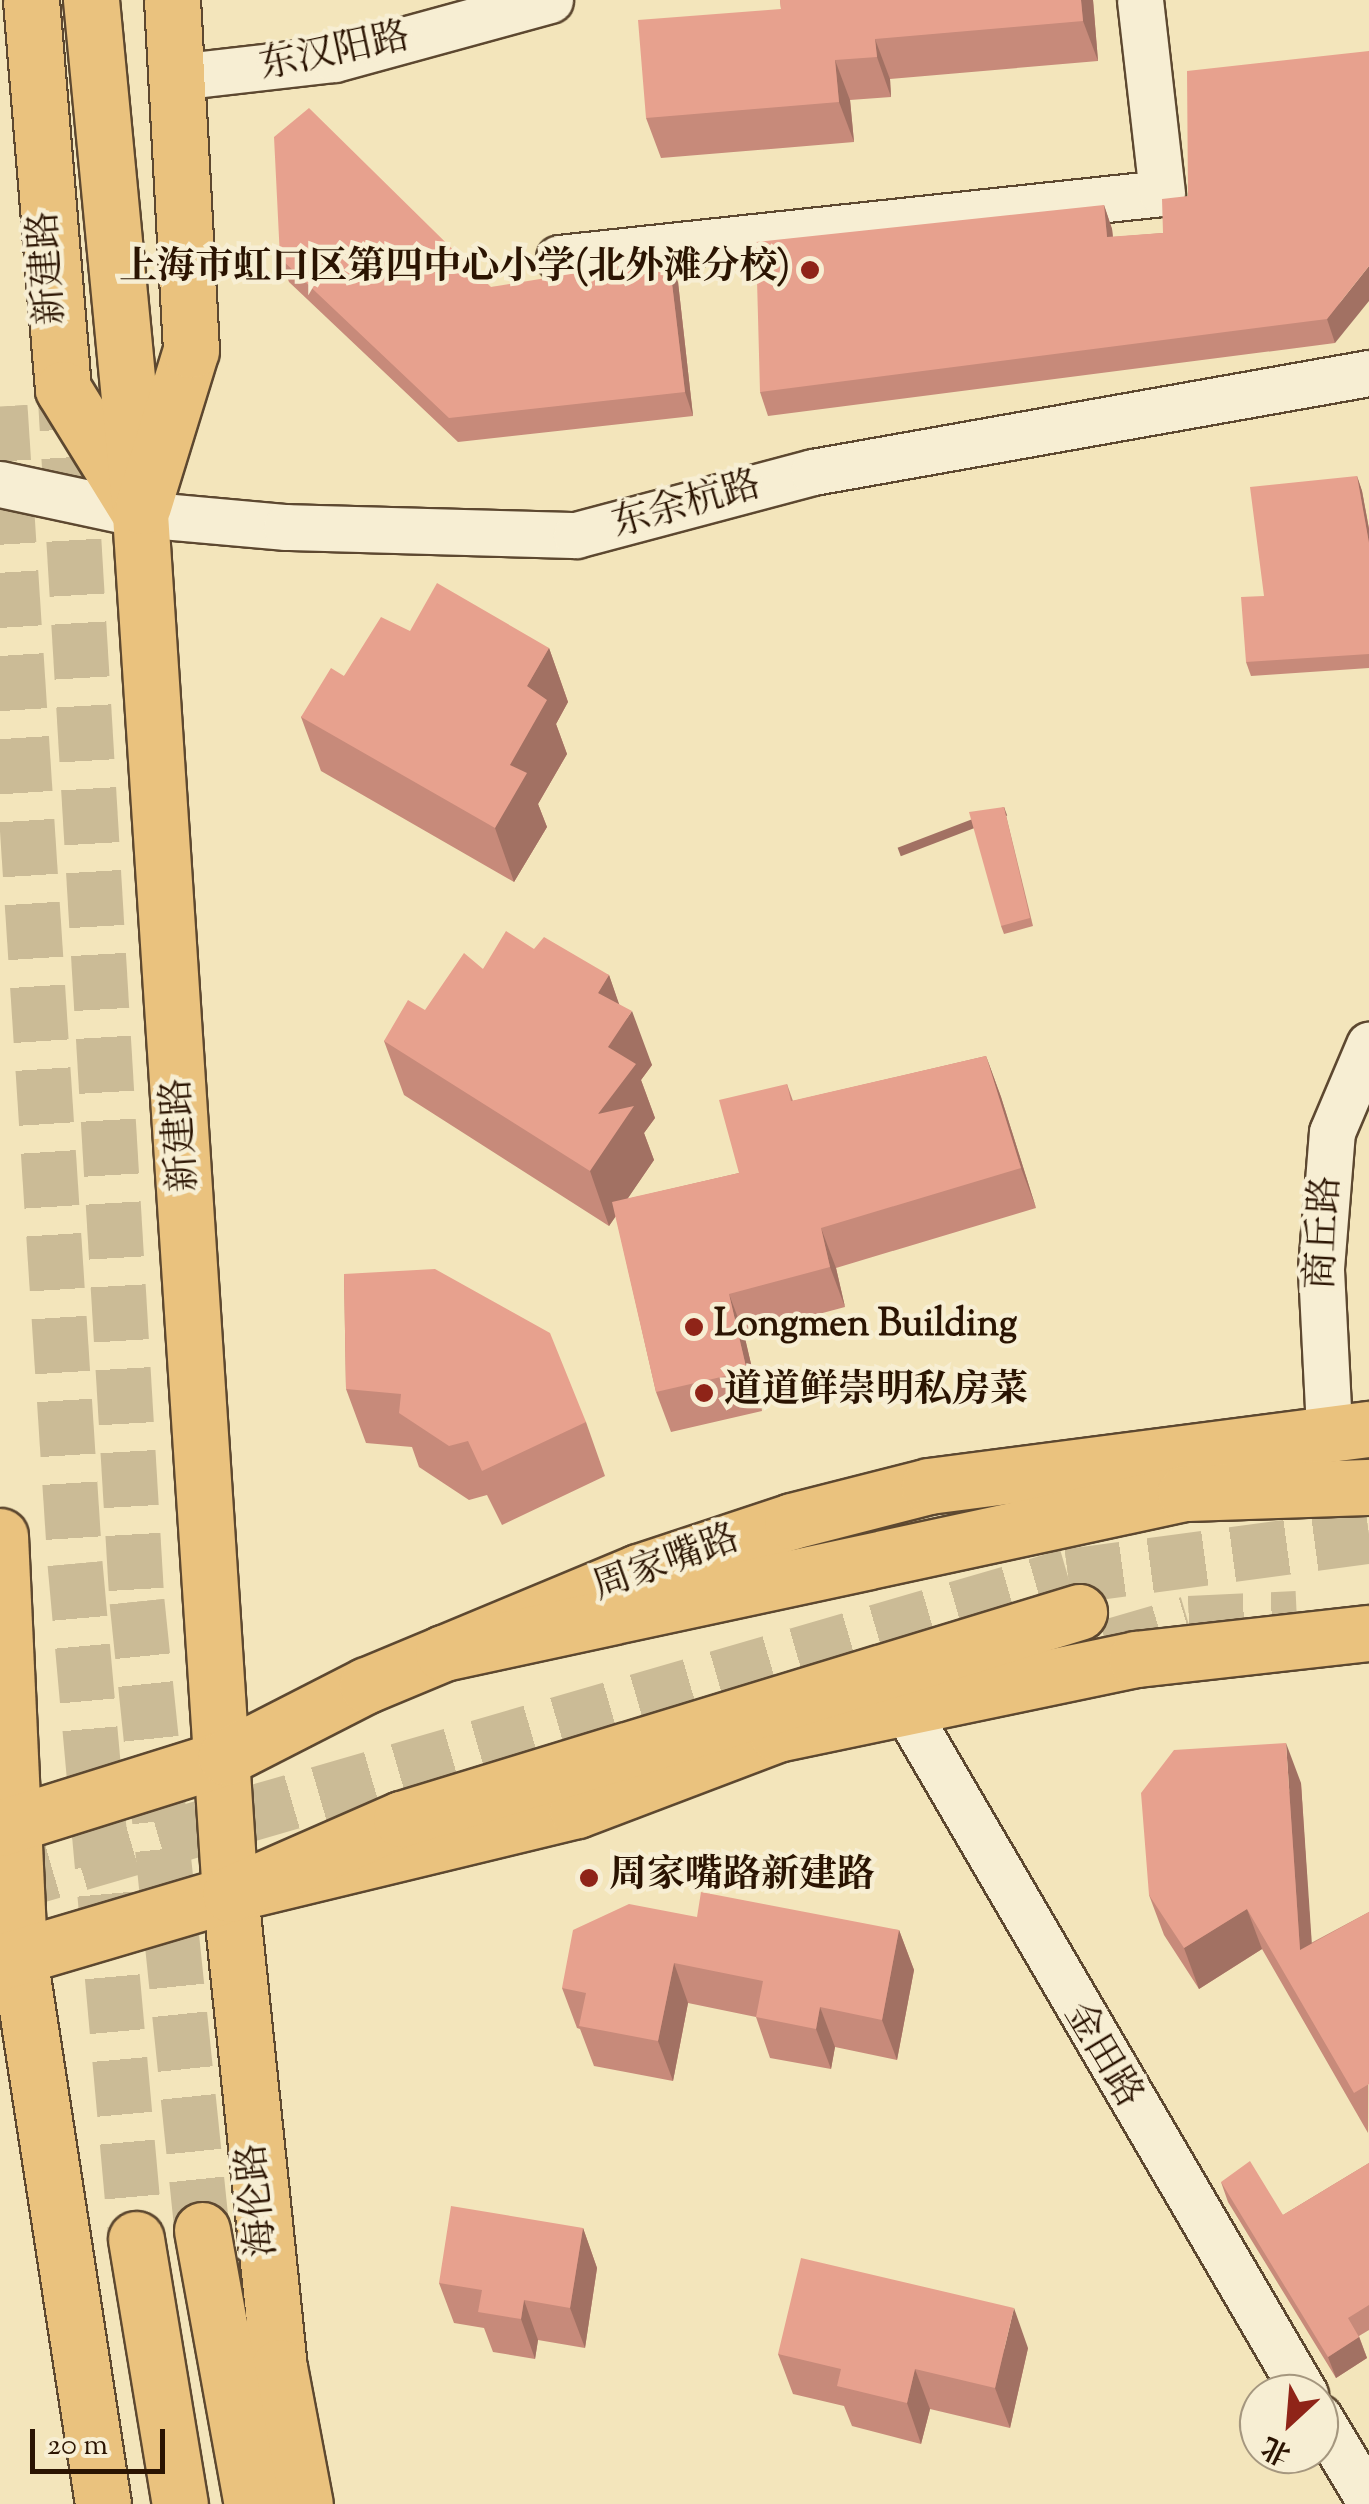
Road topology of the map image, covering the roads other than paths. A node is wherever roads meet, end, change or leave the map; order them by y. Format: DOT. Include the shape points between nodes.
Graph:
graph roads {
  1 [pos="32,0"];
  2 [pos="91,0"];
  3 [pos="172,0"];
  4 [pos="550,0"];
  5 [pos="1140,0"];
  6 [pos="176,77"];
  7 [pos="559,258"];
  8 [pos="1369,374"];
  9 [pos="0,484"];
  10 [pos="140,514"];
  11 [pos="1369,1045"];
  12 [pos="1349,1429"];
  13 [pos="1369,1488"];
  14 [pos="0,1536"];
  15 [pos="1079,1612"];
  16 [pos="1369,1633"];
  17 [pos="443,1653"];
  18 [pos="907,1712"];
  19 [pos="226,1757"];
  20 [pos="6,1826"];
  21 [pos="230,1894"];
  22 [pos="10,1960"];
  23 [pos="202,2230"];
  24 [pos="136,2240"];
  25 [pos="1293,2374"];
  26 [pos="1339,2450"];
  27 [pos="1369,2500"];
  28 [pos="103,2504"];
  29 [pos="180,2504"];
  30 [pos="252,2504"];
  31 [pos="305,2504"];
  1 -- 10 [label="main road, 新建路" via="63,389"];
  2 -- 10 [label="main road"];
  3 -- 6 [label="main road, 新建路"];
  4 -- 6 [label="street, 东汉阳路" via="334,59"];
  5 -- 7 [label="street" via="1162,193"];
  6 -- 10 [label="main road, 新建路" via="191,350 172,434"];
  8 -- 10 [label="street, 东余杭路" via="813,472 576,535"];
  9 -- 10 [label="street, 东余杭路"];
  10 -- 19 [label="main road, 新建路"];
  11 -- 12 [label="street, 商丘路" via="1332,1132 1320,1268"];
  12 -- 17 [label="main road, 周家嘴路" via="930,1486 792,1520"];
  13 -- 17 [label="main road" via="1185,1493"];
  14 -- 20 [label="main road"];
  15 -- 21 [label="main road" via="401,1819"];
  16 -- 18 [label="main road" via="1136,1659"];
  17 -- 19 [label="main road, 周家嘴路"];
  18 -- 21 [label="main road" via="777,1734 577,1810"];
  18 -- 25 [label="street, 金田路" via="1084,2029"];
  19 -- 20 [label="main road, 周家嘴路"];
  19 -- 21 [label="main road, 新建路"];
  20 -- 22 [label="main road"];
  21 -- 22 [label="main road"];
  21 -- 31 [label="main road, 海伦路" via="279,2366"];
  22 -- 28 [label="main road"];
  23 -- 30 [label="main road"];
  24 -- 29 [label="main road"];
  26 -- 27 [label="street"];
}
